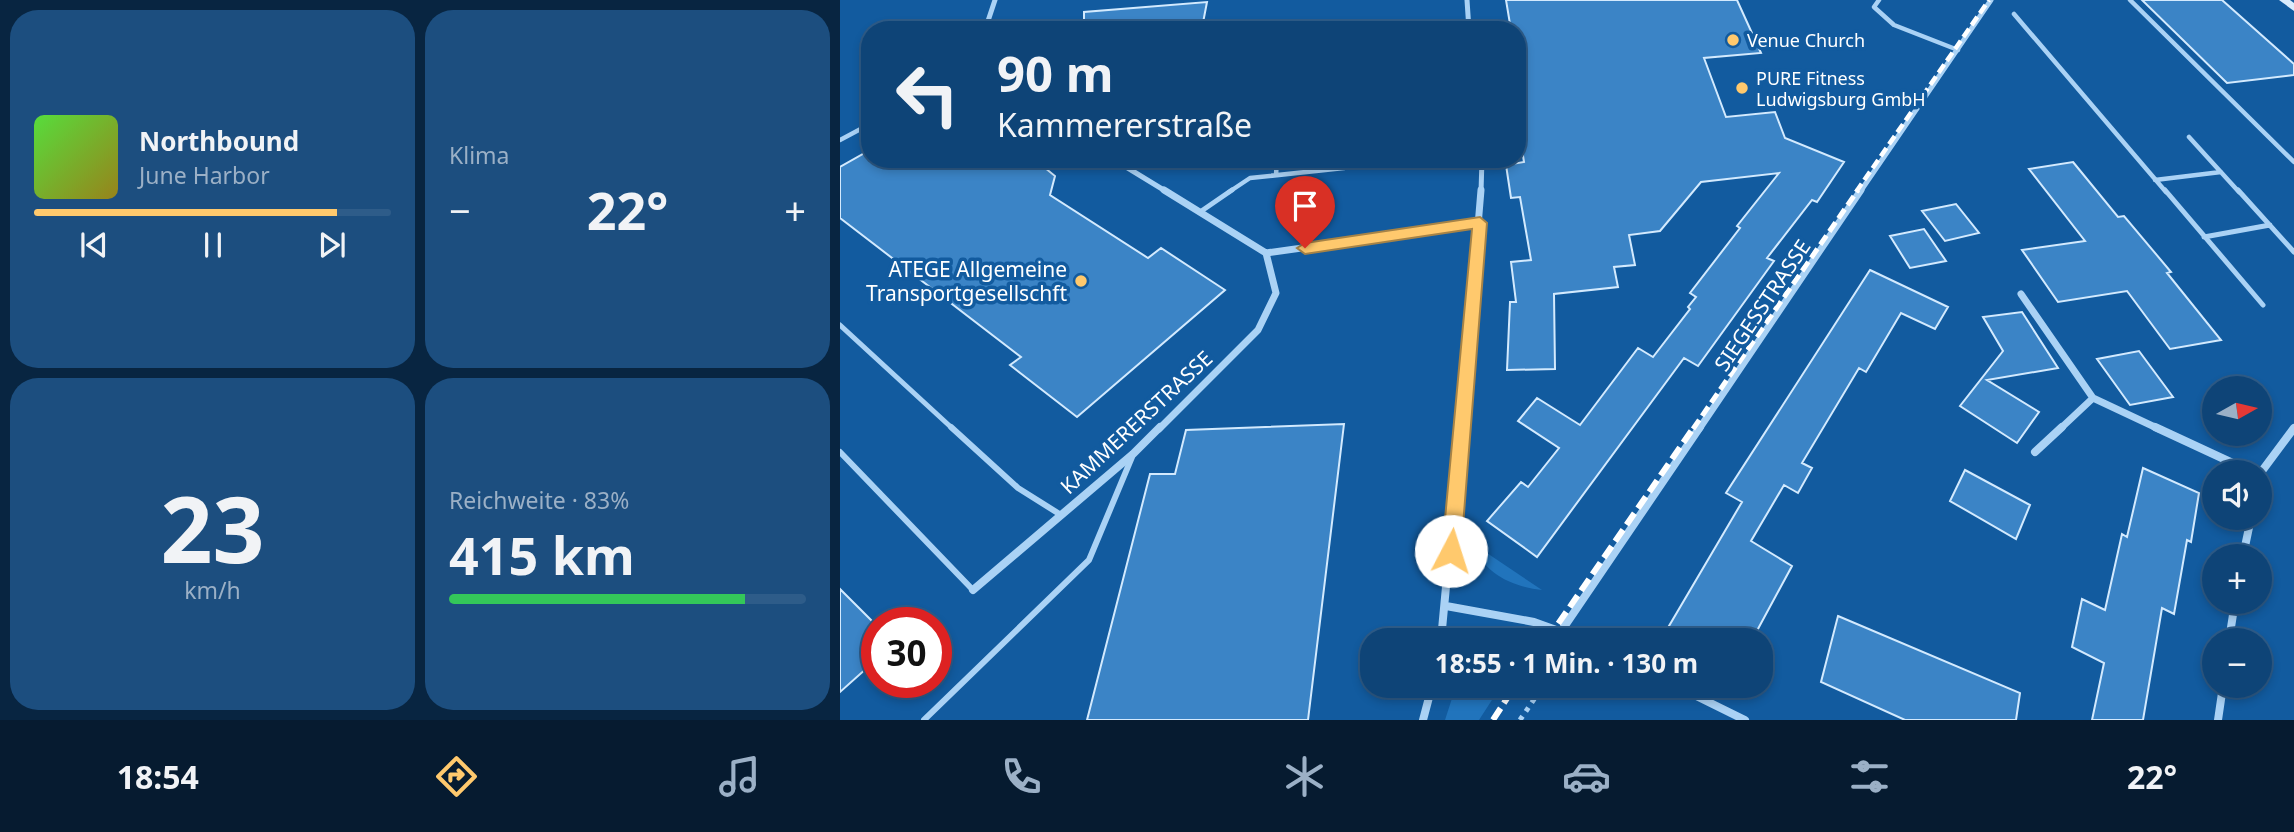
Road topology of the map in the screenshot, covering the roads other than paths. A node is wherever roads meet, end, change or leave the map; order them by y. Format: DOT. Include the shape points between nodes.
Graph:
graph roads {
  1 [pos="995,0"];
  2 [pos="1466,0"];
  3 [pos="1879,0"];
  4 [pos="1991,0"];
  5 [pos="2130,0"];
  6 [pos="2284,0"];
  7 [pos="2294,8"];
  8 [pos="2014,15"];
  9 [pos="988,21"];
  10 [pos="1468,21"];
  11 [pos="1958,50"];
  12 [pos="861,129"];
  13 [pos="2189,137"];
  14 [pos="840,140"];
  15 [pos="2294,162"];
  16 [pos="1128,168"];
  17 [pos="1276,168"];
  18 [pos="1344,168"];
  19 [pos="1482,168"];
  20 [pos="2221,172"];
  21 [pos="1276,175"];
  22 [pos="2155,180"];
  23 [pos="1200,212"];
  24 [pos="1480,223"];
  25 [pos="2270,226"];
  26 [pos="2204,237"];
  27 [pos="2294,251"];
  28 [pos="1266,253"];
  29 [pos="2021,294"];
  30 [pos="2263,305"];
  31 [pos="840,325"];
  32 [pos="2093,398"];
  33 [pos="2294,428"];
  34 [pos="840,452"];
  35 [pos="2035,452"];
  36 [pos="1133,454"];
  37 [pos="2226,460"];
  38 [pos="2270,460"];
  39 [pos="1061,515"];
  40 [pos="973,590"];
  41 [pos="1446,606"];
  42 [pos="1443,628"];
  43 [pos="1555,628"];
  44 [pos="1563,628"];
  45 [pos="1429,698"];
  46 [pos="1700,698"];
  47 [pos="2221,698"];
  48 [pos="924,720"];
  49 [pos="1423,720"];
  50 [pos="1745,720"];
  51 [pos="2218,720"];
  1 -- 9 [label="street"];
  2 -- 10 [label="street"];
  3 -- 11 [label="lane" via="1874,7 1894,25"];
  4 -- 11 [label="street, SIEGESSTRASSE"];
  5 -- 15 [label="lane"];
  6 -- 7 [label="main road"];
  8 -- 22 [label="lane"];
  11 -- 44 [label="street, SIEGESSTRASSE"];
  12 -- 14 [label="lane"];
  13 -- 20 [label="lane"];
  16 -- 23 [label="street"];
  17 -- 21 [label="lane"];
  18 -- 21 [label="lane"];
  19 -- 24 [label="street"];
  20 -- 22 [label="lane"];
  20 -- 25 [label="lane"];
  21 -- 23 [label="lane" via="1250,178"];
  22 -- 26 [label="lane"];
  23 -- 28 [label="street"];
  24 -- 28 [label="street"];
  24 -- 41 [label="street"];
  25 -- 26 [label="lane"];
  25 -- 27 [label="lane"];
  26 -- 30 [label="lane"];
  28 -- 36 [label="street, KAMMERERSTRASSE" via="1276,293 1258,330"];
  29 -- 32 [label="street"];
  31 -- 39 [label="lane" via="1018,488"];
  32 -- 35 [label="street"];
  32 -- 37 [label="street"];
  33 -- 38 [label="street"];
  34 -- 40 [label="lane"];
  36 -- 39 [label="street, KAMMERERSTRASSE"];
  36 -- 48 [label="lane" via="1089,560"];
  39 -- 40 [label="street, KAMMERERSTRASSE"];
  41 -- 42 [label="street"];
  41 -- 43 [label="street" via="1497,612"];
  45 -- 49 [label="street"];
  46 -- 50 [label="street"];
  47 -- 51 [label="street"];
}
